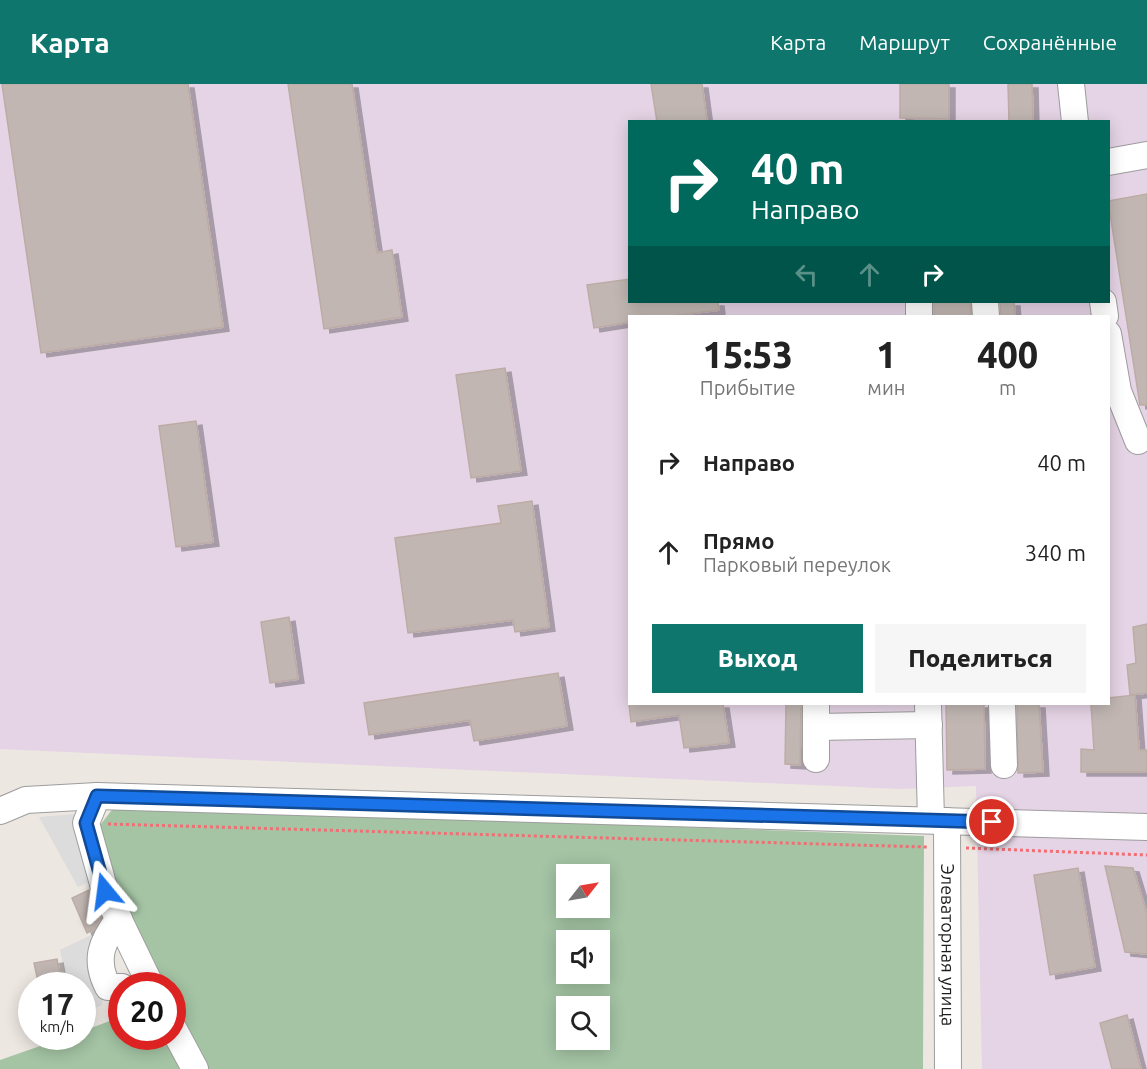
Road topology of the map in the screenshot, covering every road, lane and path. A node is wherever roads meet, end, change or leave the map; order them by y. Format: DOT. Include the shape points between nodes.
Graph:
graph roads {
  1 [pos="1071,84"];
  2 [pos="1075,120"];
  3 [pos="1147,155"];
  4 [pos="1110,162"];
  5 [pos="1110,345"];
  6 [pos="1138,441"];
  7 [pos="1002,705"];
  8 [pos="928,714"];
  9 [pos="816,715"];
  10 [pos="816,759"];
  11 [pos="1004,765"];
  12 [pos="97,796"];
  13 [pos="3,805"];
  14 [pos="939,820"];
  15 [pos="86,823"];
  16 [pos="1147,827"];
  17 [pos="947,847"];
  18 [pos="1147,855"];
  19 [pos="119,919"];
  20 [pos="138,972"];
  21 [pos="108,987"];
  22 [pos="185,1050"];
  23 [pos="195,1069"];
  24 [pos="948,1069"];
  1 -- 2 [label="street"];
  3 -- 4 [label="street"];
  5 -- 6 [label="street" via="1118,391"];
  7 -- 11 [label="street"];
  8 -- 9 [label="street"];
  8 -- 14 [label="street, Элеваторная улица"];
  9 -- 10 [label="street"];
  12 -- 13 [label="street" via="59,796"];
  12 -- 14 [label="street"];
  12 -- 15 [label="street"];
  14 -- 16 [label="street"];
  14 -- 17 [label="street, Элеваторная улица"];
  15 -- 17 [label="path"];
  15 -- 19 [label="street" via="105,891"];
  17 -- 18 [label="path"];
  17 -- 24 [label="street, Элеваторная улица"];
  19 -- 20 [label="street"];
  19 -- 21 [label="street" via="104,939 100,972"];
  22 -- 23 [label="street"];
}
